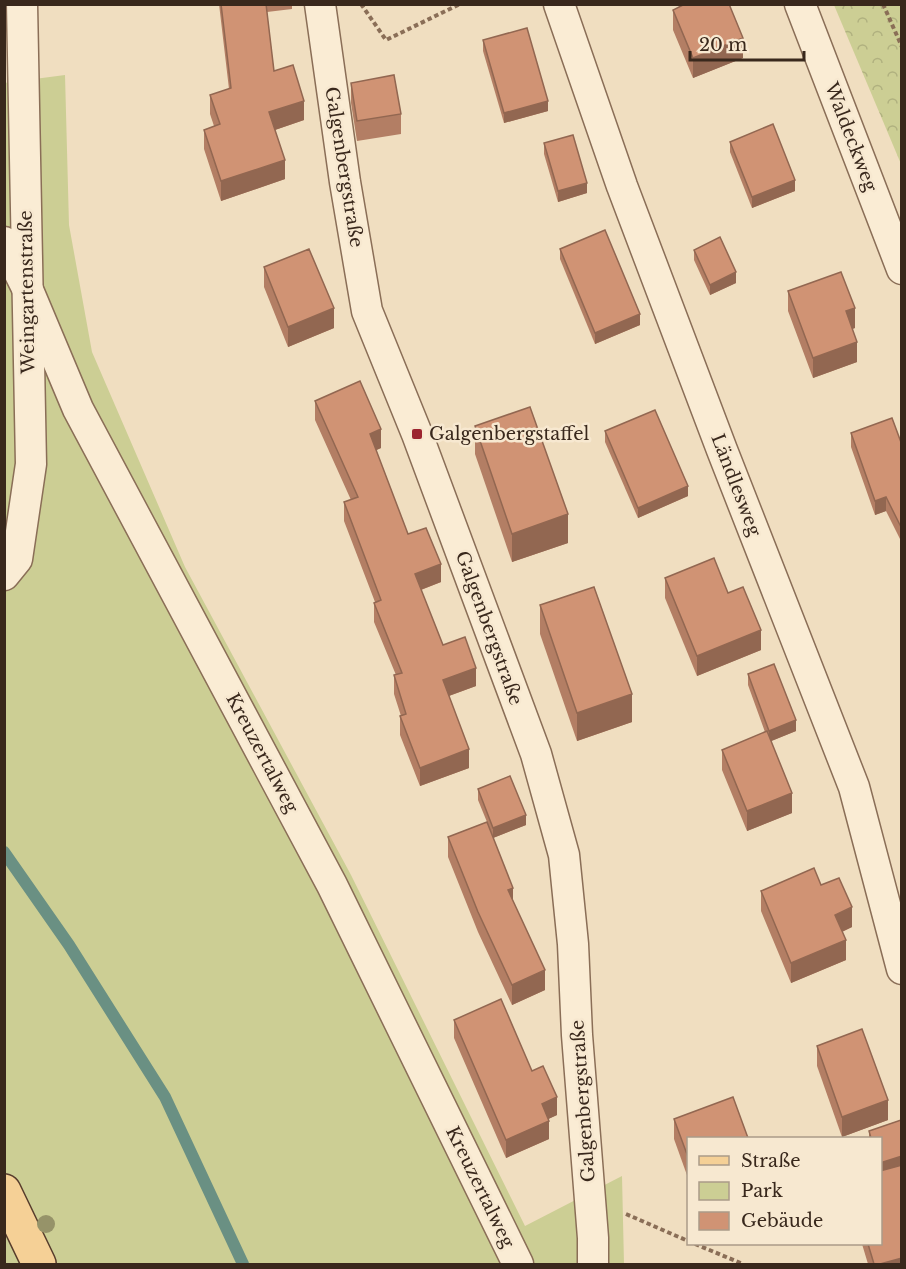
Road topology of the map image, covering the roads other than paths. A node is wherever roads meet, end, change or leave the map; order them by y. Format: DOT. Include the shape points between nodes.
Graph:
graph roads {
  1 [pos="22,4"];
  2 [pos="320,4"];
  3 [pos="559,4"];
  4 [pos="800,4"];
  5 [pos="4,242"];
  6 [pos="902,269"];
  7 [pos="28,290"];
  8 [pos="4,574"];
  9 [pos="902,969"];
  10 [pos="4,1191"];
  11 [pos="593,1251"];
  12 [pos="39,1264"];
  13 [pos="518,1264"];
  1 -- 7 [label="street, Weingartenstraße"];
  2 -- 11 [label="street, Galgenbergstraße" via="367,311 536,754 564,855"];
  3 -- 9 [label="street, Ländlesweg" via="642,241 854,787"];
  4 -- 6 [label="street, Waldeckweg"];
  5 -- 7 [label="street, Kreuzertalweg"];
  7 -- 8 [label="street, Weingartenstraße" via="31,464 17,559"];
  7 -- 13 [label="street, Kreuzertalweg" via="78,409 332,885"];
  10 -- 12 [label="main road"];
}
